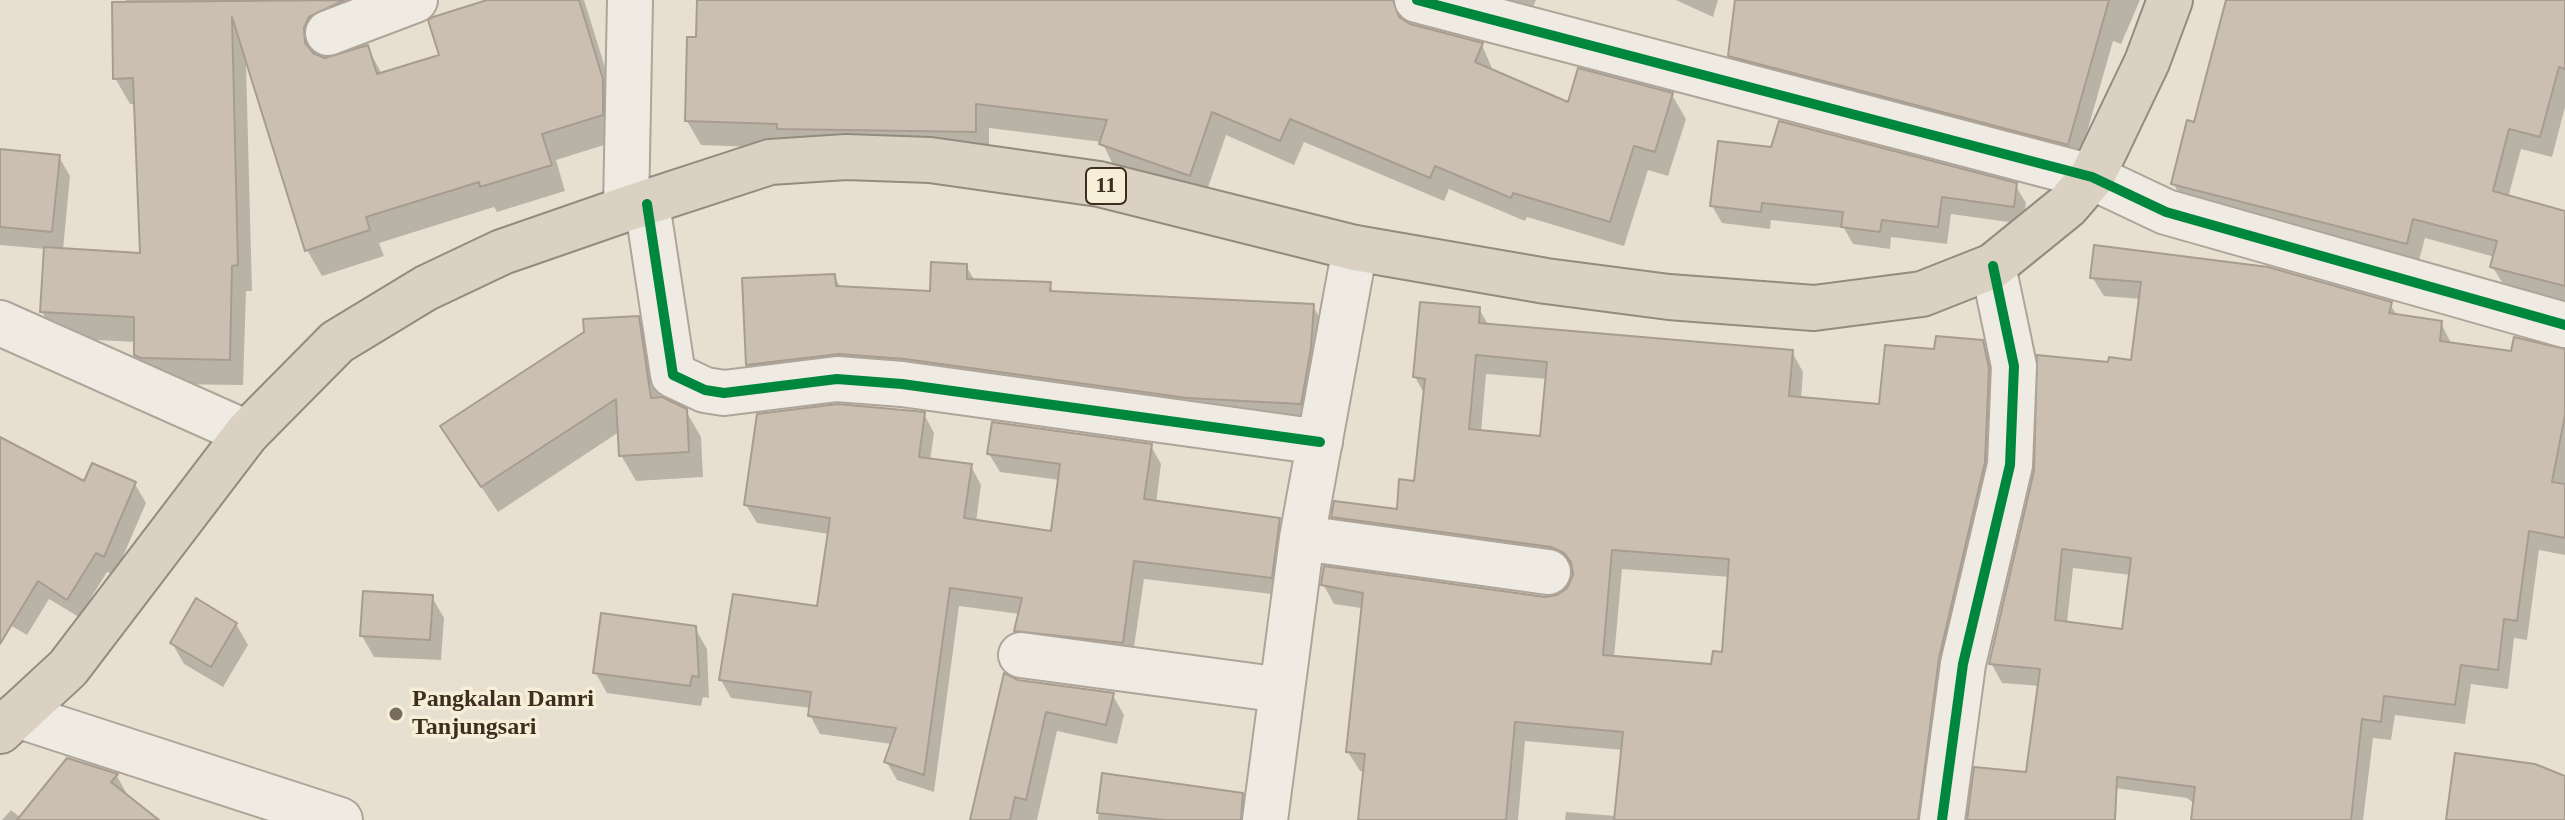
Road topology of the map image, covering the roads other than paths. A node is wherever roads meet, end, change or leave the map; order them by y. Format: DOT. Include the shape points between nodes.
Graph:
graph roads {
  1 [pos="415,0"];
  2 [pos="630,0"];
  3 [pos="1417,0"];
  4 [pos="2170,0"];
  5 [pos="328,33"];
  6 [pos="2092,177"];
  7 [pos="636,207"];
  8 [pos="1355,248"];
  9 [pos="1993,266"];
  10 [pos="0,323"];
  11 [pos="2565,325"];
  12 [pos="247,433"];
  13 [pos="1320,442"];
  14 [pos="1302,538"];
  15 [pos="1548,572"];
  16 [pos="1021,655"];
  17 [pos="1282,690"];
  18 [pos="8,723"];
  19 [pos="340,820"];
  20 [pos="1265,820"];
  21 [pos="1942,820"];
  1 -- 5 [label="street"];
  2 -- 7 [label="street"];
  3 -- 6 [label="street"];
  4 -- 6 [label="highway, 11"];
  6 -- 9 [label="highway, 11" via="2067,206"];
  6 -- 11 [label="street" via="2166,212"];
  7 -- 8 [label="highway, 11" via="770,162 846,157 930,160 1099,184"];
  7 -- 12 [label="highway, 11" via="502,252 426,288 337,342"];
  7 -- 13 [label="street" via="673,375 705,390 724,393 837,379 902,384"];
  8 -- 9 [label="highway, 11" via="1607,289 1814,308 1922,294"];
  8 -- 13 [label="street"];
  9 -- 21 [label="street" via="2014,366 2010,465 1963,664"];
  10 -- 12 [label="street"];
  12 -- 18 [label="highway, 11" via="68,668"];
  13 -- 14 [label="street"];
  14 -- 15 [label="street"];
  14 -- 17 [label="street"];
  16 -- 17 [label="street"];
  17 -- 20 [label="street"];
  18 -- 19 [label="street"];
}
